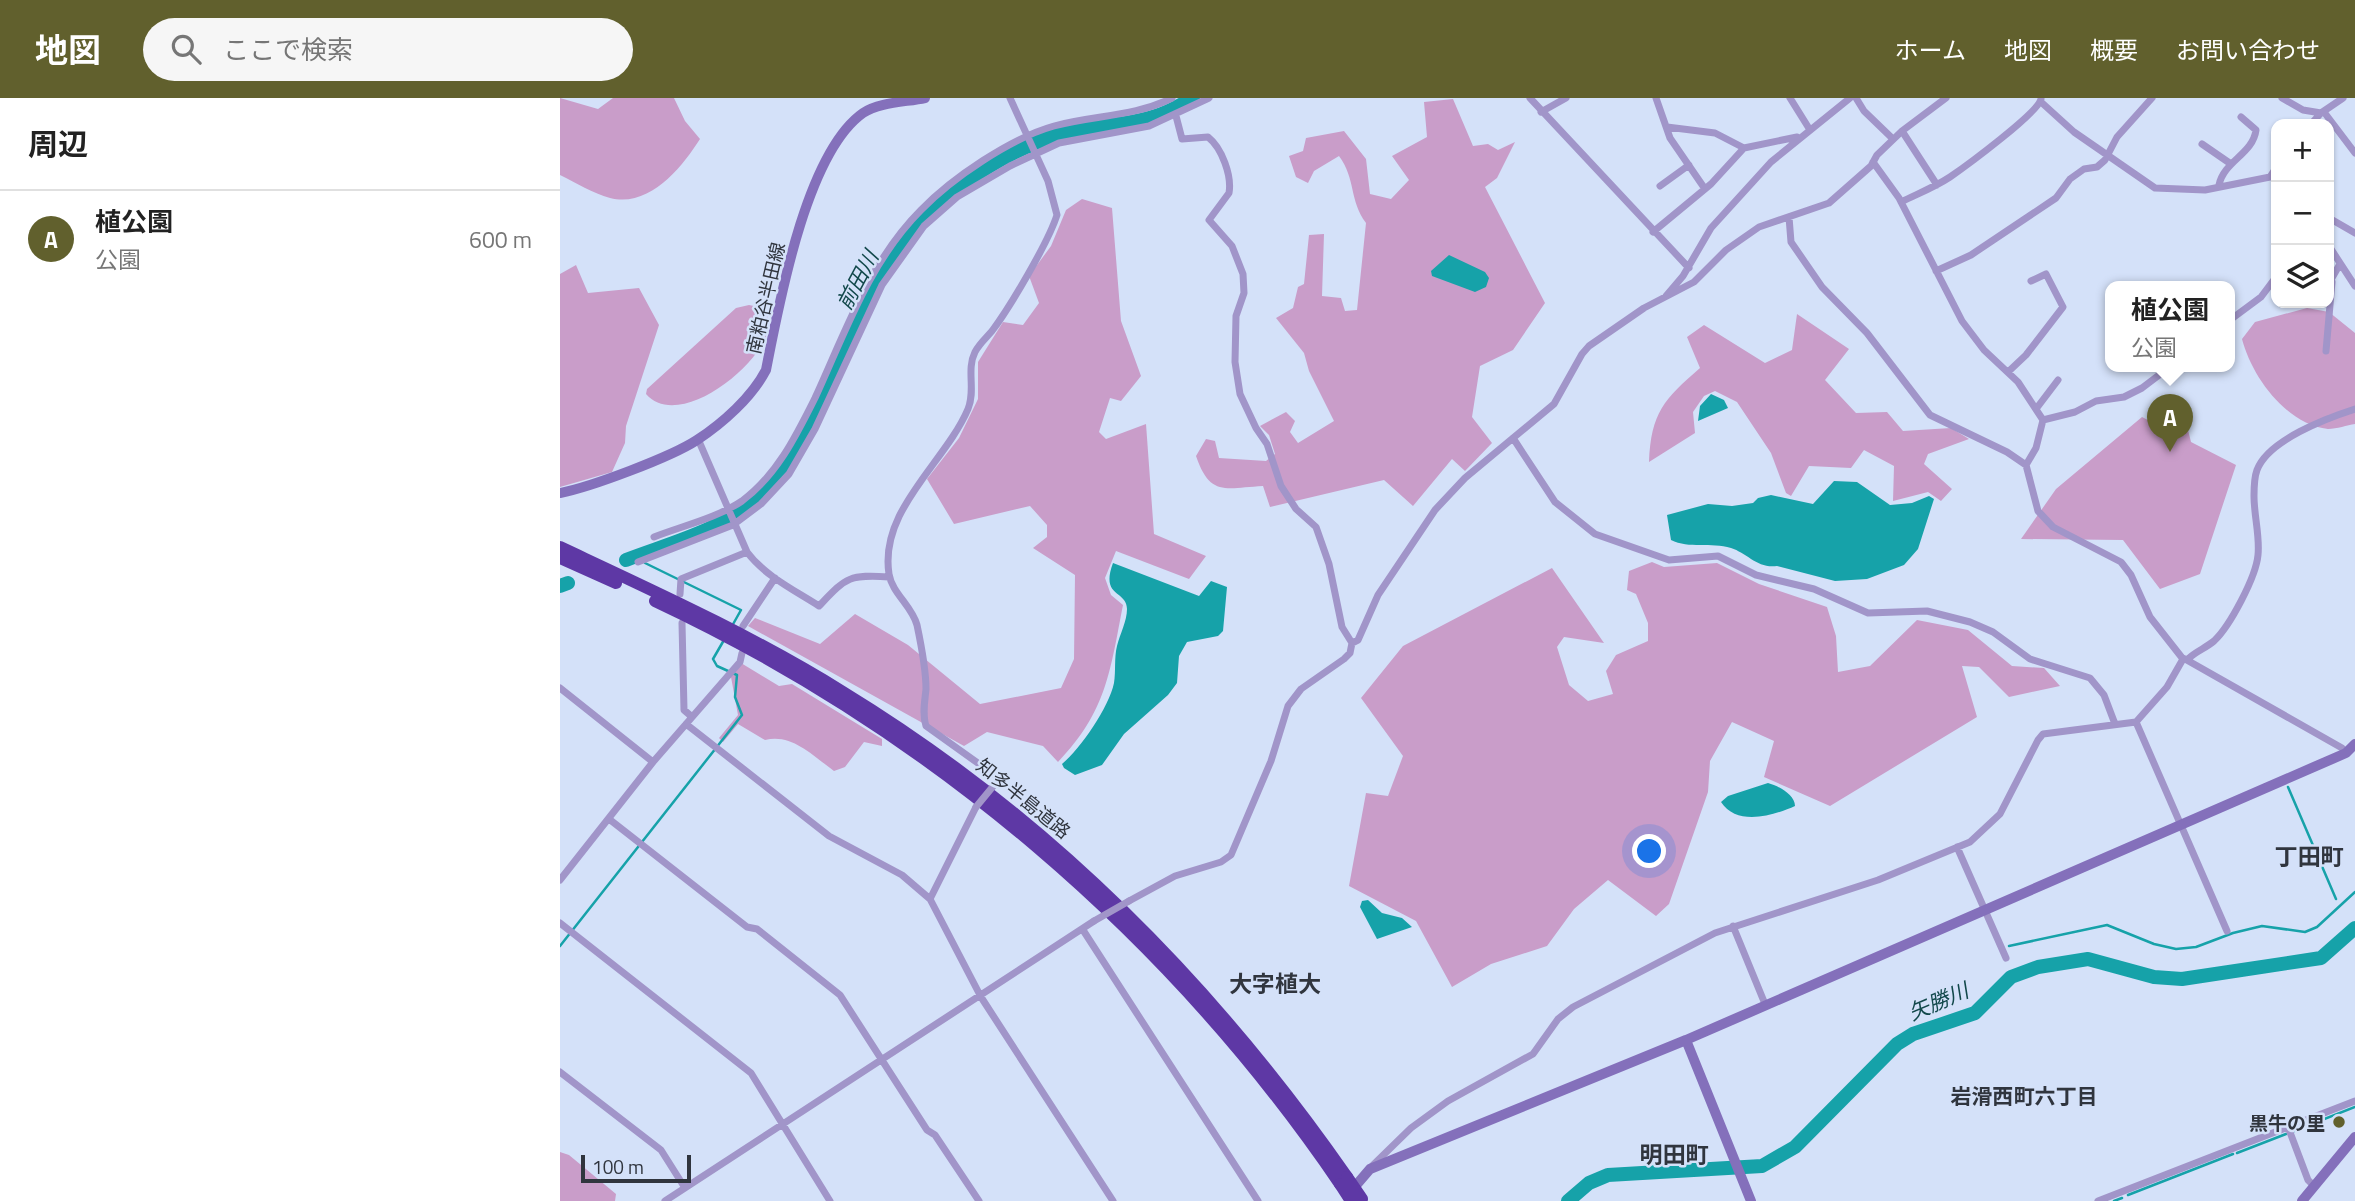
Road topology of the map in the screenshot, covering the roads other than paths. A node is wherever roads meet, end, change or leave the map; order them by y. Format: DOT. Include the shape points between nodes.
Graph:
graph roads {
  1 [pos="925,98"];
  2 [pos="1010,98"];
  3 [pos="1172,98"];
  4 [pos="1209,98"];
  5 [pos="1530,98"];
  6 [pos="1566,98"];
  7 [pos="1656,98"];
  8 [pos="1790,98"];
  9 [pos="1850,98"];
  10 [pos="1856,98"];
  11 [pos="1946,98"];
  12 [pos="2152,98"];
  13 [pos="2343,98"];
  14 [pos="2041,100"];
  15 [pos="2289,100"];
  16 [pos="1541,112"];
  17 [pos="2322,112"];
  18 [pos="1176,116"];
  19 [pos="2241,117"];
  20 [pos="2316,119"];
  21 [pos="1667,127"];
  22 [pos="1902,131"];
  23 [pos="1807,132"];
  24 [pos="1028,138"];
  25 [pos="1893,139"];
  26 [pos="2202,144"];
  27 [pos="1744,148"];
  28 [pos="1035,152"];
  29 [pos="2355,153"];
  30 [pos="2108,155"];
  31 [pos="1873,162"];
  32 [pos="2231,164"];
  33 [pos="1689,166"];
  34 [pos="2271,179"];
  35 [pos="1937,184"];
  36 [pos="2219,185"];
  37 [pos="1660,186"];
  38 [pos="1705,189"];
  39 [pos="1901,202"];
  40 [pos="1789,218"];
  41 [pos="2334,221"];
  42 [pos="1653,232"];
  43 [pos="2355,233"];
  44 [pos="2334,254"];
  45 [pos="2340,264"];
  46 [pos="1689,268"];
  47 [pos="1936,271"];
  48 [pos="2334,275"];
  49 [pos="2031,281"];
  50 [pos="2271,283"];
  51 [pos="2355,286"];
  52 [pos="1666,296"];
  53 [pos="2329,308"];
  54 [pos="2235,316"];
  55 [pos="2326,351"];
  56 [pos="2008,372"];
  57 [pos="2163,372"];
  58 [pos="2058,380"];
  59 [pos="2036,409"];
  60 [pos="2355,409"];
  61 [pos="2043,420"];
  62 [pos="1513,438"];
  63 [pos="698,439"];
  64 [pos="2026,465"];
  65 [pos="560,493"];
  66 [pos="730,508"];
  67 [pos="736,523"];
  68 [pos="654,537"];
  69 [pos="560,547"];
  70 [pos="747,552"];
  71 [pos="560,558"];
  72 [pos="638,562"];
  73 [pos="889,577"];
  74 [pos="775,578"];
  75 [pos="680,594"];
  76 [pos="682,623"];
  77 [pos="743,626"];
  78 [pos="1352,643"];
  79 [pos="742,653"];
  80 [pos="2185,659"];
  81 [pos="560,688"];
  82 [pos="691,716"];
  83 [pos="2137,722"];
  84 [pos="686,724"];
  85 [pos="2115,724"];
  86 [pos="2352,750"];
  87 [pos="653,762"];
  88 [pos="609,819"];
  89 [pos="2181,826"];
  90 [pos="1957,847"];
  91 [pos="560,880"];
  92 [pos="930,899"];
  93 [pos="1985,910"];
  94 [pos="560,923"];
  95 [pos="1733,926"];
  96 [pos="1083,930"];
  97 [pos="2227,931"];
  98 [pos="2006,958"];
  99 [pos="981,997"];
  100 [pos="1766,1004"];
  101 [pos="1686,1040"];
  102 [pos="882,1062"];
  103 [pos="560,1072"];
  104 [pos="2355,1101"];
  105 [pos="783,1125"];
  106 [pos="2288,1127"];
  107 [pos="2355,1137"];
  108 [pos="1370,1169"];
  109 [pos="1344,1180"];
  110 [pos="2314,1186"];
  111 [pos="685,1188"];
  112 [pos="2122,1192"];
  113 [pos="1359,1200"];
  114 [pos="665,1201"];
  115 [pos="830,1201"];
  116 [pos="979,1201"];
  117 [pos="1113,1201"];
  118 [pos="1258,1201"];
  119 [pos="1344,1201"];
  120 [pos="1751,1201"];
  121 [pos="2098,1201"];
  122 [pos="2125,1201"];
  123 [pos="2302,1201"];
  1 -- 63 [label="street, 南粕谷半田線" via="864,112 840,137 806,209 766,370 751,391"];
  2 -- 24 [label="street"];
  3 -- 24 [label="street" via="1134,113 1055,126"];
  4 -- 18 [label="street"];
  5 -- 16 [label="street"];
  6 -- 16 [label="street"];
  7 -- 21 [label="street"];
  8 -- 23 [label="street"];
  9 -- 23 [label="street"];
  10 -- 25 [label="street"];
  11 -- 22 [label="street"];
  12 -- 30 [label="street" via="2117,137"];
  13 -- 17 [label="street"];
  14 -- 30 [label="street" via="2074,132"];
  14 -- 35 [label="street" via="2006,134"];
  15 -- 17 [label="street" via="2303,110"];
  16 -- 42 [label="street"];
  17 -- 20 [label="street"];
  17 -- 29 [label="street"];
  18 -- 28 [label="street"];
  18 -- 78 [label="street" via="1182,139 1208,137 1226,168 1229,193 1209,219 1232,246 1243,274 1244,293 1236,316 1240,394 1268,444 1281,486 1296,509 1316,527 1342,627"];
  19 -- 32 [label="street" via="2256,134"];
  21 -- 27 [label="street" via="1715,133"];
  21 -- 33 [label="street"];
  22 -- 25 [label="street"];
  22 -- 35 [label="street"];
  23 -- 27 [label="street"];
  23 -- 46 [label="street" via="1777,156 1714,224"];
  24 -- 28 [label="street"];
  24 -- 66 [label="street" via="948,187 906,225 868,282 787,452 754,490"];
  25 -- 31 [label="street"];
  26 -- 32 [label="street"];
  27 -- 38 [label="street"];
  28 -- 67 [label="street" via="957,197 907,247 870,308 802,456 774,491"];
  28 -- 73 [label="street" via="1056,203 1055,222 996,325 976,350 968,408 899,522 889,549"];
  30 -- 36 [label="street" via="2155,188 2192,191"];
  30 -- 47 [label="street" via="2098,167 2084,169 2070,179 2056,198 1997,239"];
  31 -- 39 [label="street"];
  31 -- 40 [label="street" via="1829,203"];
  32 -- 36 [label="street"];
  33 -- 37 [label="street"];
  33 -- 38 [label="street"];
  34 -- 36 [label="street"];
  35 -- 39 [label="street"];
  38 -- 42 [label="street"];
  39 -- 47 [label="street"];
  40 -- 52 [label="street" via="1759,227 1693,282"];
  40 -- 64 [label="street" via="1791,242 1822,287 1867,333 1930,415"];
  41 -- 43 [label="street"];
  42 -- 46 [label="street"];
  44 -- 45 [label="street"];
  45 -- 48 [label="street"];
  45 -- 51 [label="street"];
  46 -- 52 [label="street"];
  47 -- 56 [label="street" via="1966,328"];
  49 -- 56 [label="street" via="2046,274 2063,307"];
  50 -- 54 [label="street"];
  52 -- 62 [label="street" via="1581,354 1555,404"];
  53 -- 55 [label="street"];
  56 -- 59 [label="street"];
  57 -- 61 [label="street" via="2124,397 2096,401"];
  58 -- 59 [label="street"];
  59 -- 61 [label="street"];
  60 -- 80 [label="street" via="2280,443 2261,462 2255,480 2258,556 2229,622 2211,643"];
  61 -- 64 [label="street"];
  62 -- 78 [label="street" via="1435,510 1388,578 1358,640"];
  62 -- 85 [label="street" via="1555,502 1595,534 1669,560 1718,556 1756,575 1814,589 1868,613 1927,611 1970,622 1993,632 2029,659 2090,678 2104,695"];
  63 -- 65 [label="street, 南粕谷半田線"];
  63 -- 66 [label="street"];
  64 -- 80 [label="street" via="2038,511 2053,527 2121,562 2150,617"];
  66 -- 67 [label="street"];
  66 -- 68 [label="street"];
  67 -- 70 [label="street"];
  67 -- 72 [label="street"];
  69 -- 109 [label="highway, 知多半島道路" via="774,652 842,691 957,767 1023,820 1107,894 1185,972 1275,1077"];
  70 -- 74 [label="street"];
  70 -- 75 [label="street" via="681,579"];
  71 -- 109 [label="highway, 知多半島道路" via="768,661 891,737 1014,828 1100,901 1178,979"];
  73 -- 74 [label="street" via="853,576 818,606"];
  73 -- 92 [label="street, bridge" via="917,626 926,686 926,726 998,781 976,807"];
  74 -- 77 [label="street"];
  76 -- 82 [label="street" via="684,710"];
  78 -- 96 [label="street, bridge" via="1344,659 1301,689 1288,706 1234,851 1221,862 1175,876"];
  79 -- 82 [label="street" via="740,662"];
  80 -- 83 [label="street"];
  80 -- 86 [label="street"];
  81 -- 87 [label="street"];
  82 -- 84 [label="street"];
  83 -- 85 [label="street"];
  83 -- 89 [label="street"];
  84 -- 87 [label="street"];
  84 -- 92 [label="street" via="829,836 902,875"];
  85 -- 90 [label="street" via="2043,734 2000,814 1979,836"];
  86 -- 89 [label="street"];
  87 -- 88 [label="street"];
  88 -- 91 [label="street"];
  88 -- 102 [label="street" via="834,988"];
  89 -- 93 [label="street"];
  89 -- 97 [label="street"];
  90 -- 93 [label="street"];
  90 -- 95 [label="street" via="1878,880"];
  92 -- 99 [label="street"];
  93 -- 98 [label="street"];
  93 -- 100 [label="street"];
  94 -- 105 [label="street" via="751,1073"];
  95 -- 100 [label="street"];
  95 -- 108 [label="street" via="1684,947 1564,1013 1533,1054 1439,1107 1403,1134"];
  96 -- 99 [label="street"];
  96 -- 118 [label="street"];
  99 -- 102 [label="street"];
  99 -- 117 [label="street"];
  100 -- 101 [label="street"];
  101 -- 108 [label="street"];
  101 -- 120 [label="street"];
  102 -- 105 [label="street"];
  102 -- 116 [label="street"];
  103 -- 111 [label="street" via="661,1150"];
  104 -- 106 [label="street"];
  105 -- 111 [label="street"];
  105 -- 115 [label="street"];
  106 -- 110 [label="street"];
  106 -- 112 [label="street"];
  107 -- 110 [label="street"];
  108 -- 119 [label="street"];
  109 -- 113 [label="highway, 知多半島道路, bridge"];
  110 -- 123 [label="street"];
  111 -- 114 [label="street"];
  112 -- 121 [label="street"];
  112 -- 122 [label="street"];
}
